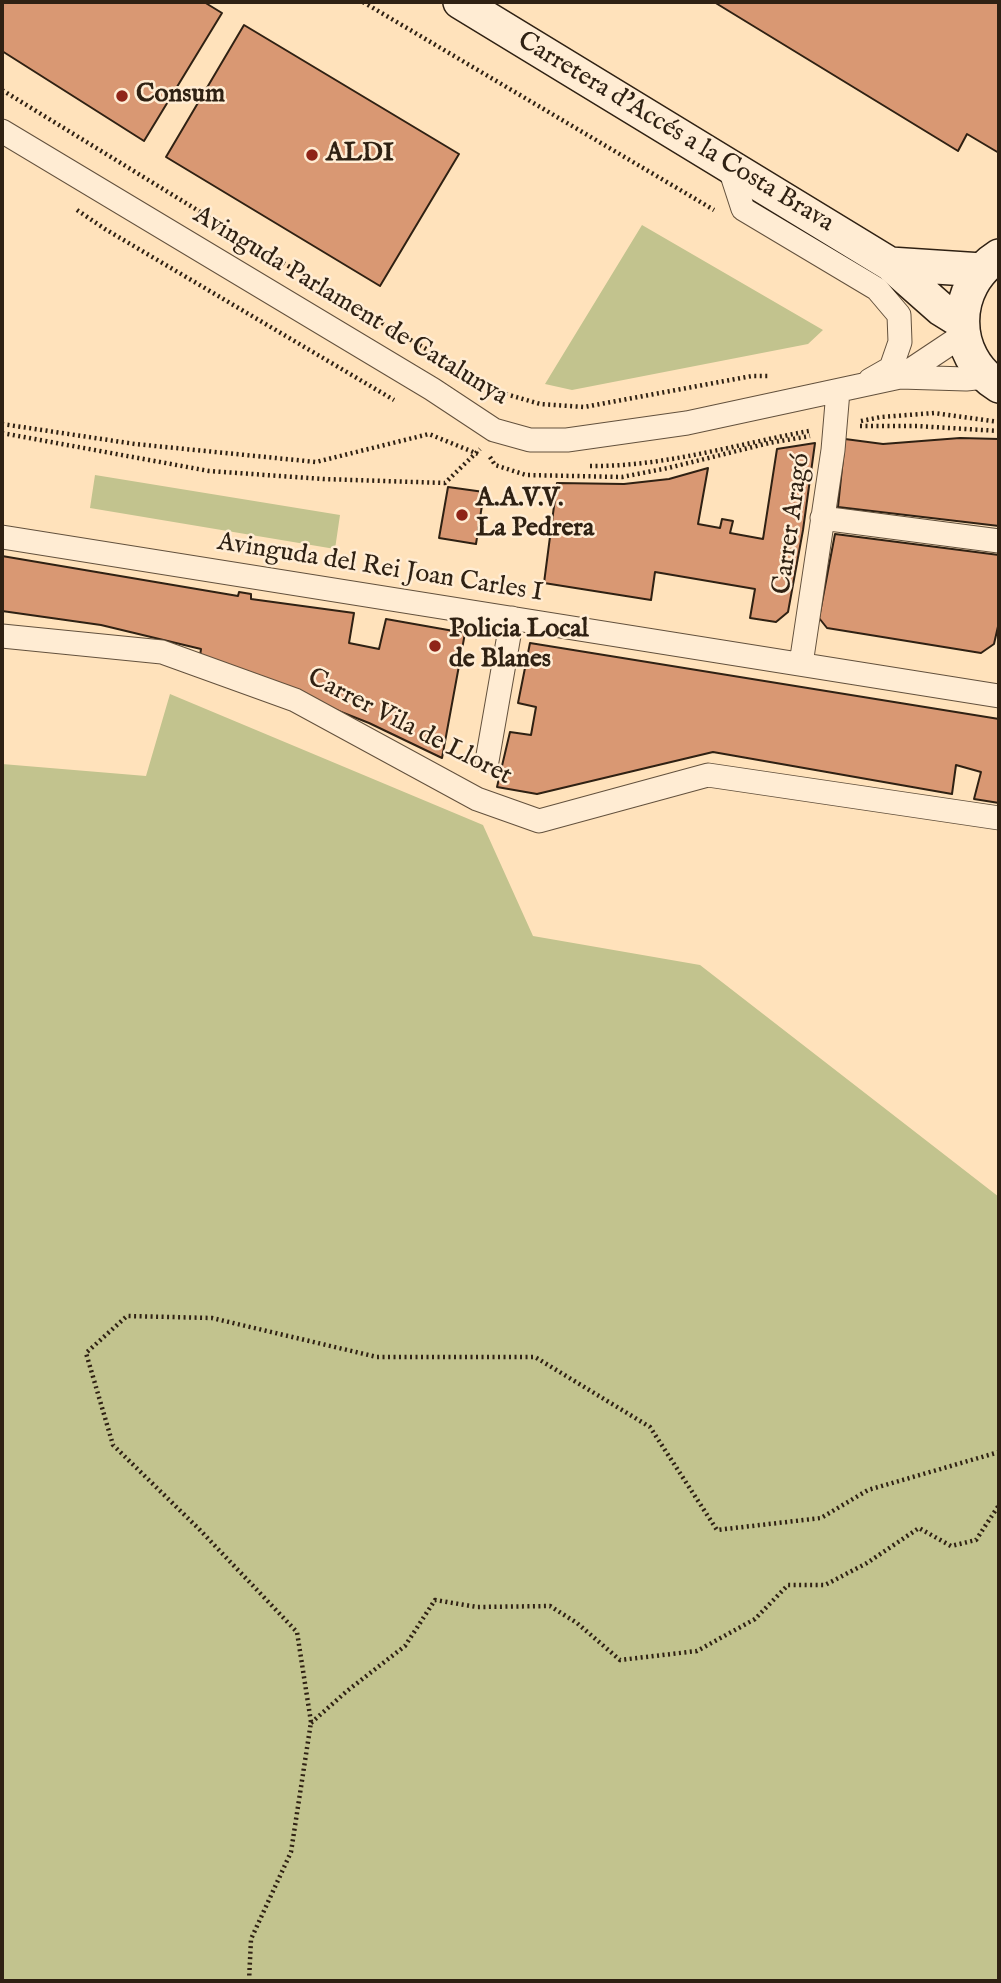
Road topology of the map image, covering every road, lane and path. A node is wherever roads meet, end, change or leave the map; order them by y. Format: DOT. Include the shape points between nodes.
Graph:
graph roads {
  1 [pos="362,2"];
  2 [pos="460,2"];
  3 [pos="2,90"];
  4 [pos="2,131"];
  5 [pos="729,166"];
  6 [pos="717,211"];
  7 [pos="990,263"];
  8 [pos="890,264"];
  9 [pos="962,329"];
  10 [pos="772,376"];
  11 [pos="900,377"];
  12 [pos="993,382"];
  13 [pos="848,389"];
  14 [pos="822,518"];
  15 [pos="2,537"];
  16 [pos="999,541"];
  17 [pos="512,618"];
  18 [pos="2,636"];
  19 [pos="801,664"];
  20 [pos="998,691"];
  21 [pos="487,761"];
  22 [pos="999,818"];
  23 [pos="999,1452"];
  24 [pos="999,1506"];
  25 [pos="310,1723"];
  26 [pos="249,1981"];
  1 -- 6 [label="path"];
  2 -- 5 [label="main road, Carretera d'Accés a la Costa Brava"];
  3 -- 10 [label="path" via="499,392 540,404 584,407"];
  4 -- 13 [label="street, Avinguda Parlament de Catalunya" via="494,430 530,440 588,438 687,423"];
  5 -- 8 [label="main road, Carretera d'Accés a la Costa Brava"];
  5 -- 13 [label="street" via="743,209 877,289 899,314 900,342 891,368"];
  7 -- 8 [label="main road, Carretera d'Accés a la Costa Brava"];
  7 -- 9 [label="main road" via="965,298"];
  8 -- 9 [label="main road, Carretera d'Accés a la Costa Brava"];
  9 -- 11 [label="street"];
  9 -- 12 [label="main road" via="970,355"];
  11 -- 12 [label="street"];
  11 -- 13 [label="street, Avinguda Parlament de Catalunya"];
  13 -- 14 [label="street, Carrer Aragó" via="832,450"];
  14 -- 16 [label="street"];
  14 -- 19 [label="street, Carrer Aragó"];
  15 -- 17 [label="street, Avinguda del Rei Joan Carles I"];
  17 -- 19 [label="street, Avinguda del Rei Joan Carles I"];
  17 -- 21 [label="street"];
  18 -- 22 [label="street, Carrer Vila de Lloret" via="162,652 295,700 477,799 539,821 708,775"];
  19 -- 20 [label="street, Avinguda del Rei Joan Carles I"];
  23 -- 25 [label="path" via="868,1490 821,1518 717,1530 650,1427 534,1357 377,1357 212,1318 127,1316 86,1353 113,1446 298,1632"];
  24 -- 25 [label="path" via="976,1540 951,1546 919,1528 825,1585 788,1585 755,1619 696,1651 620,1660 578,1623 550,1606 477,1607 435,1600 405,1646"];
  25 -- 26 [label="path" via="291,1852 251,1939"];
}
